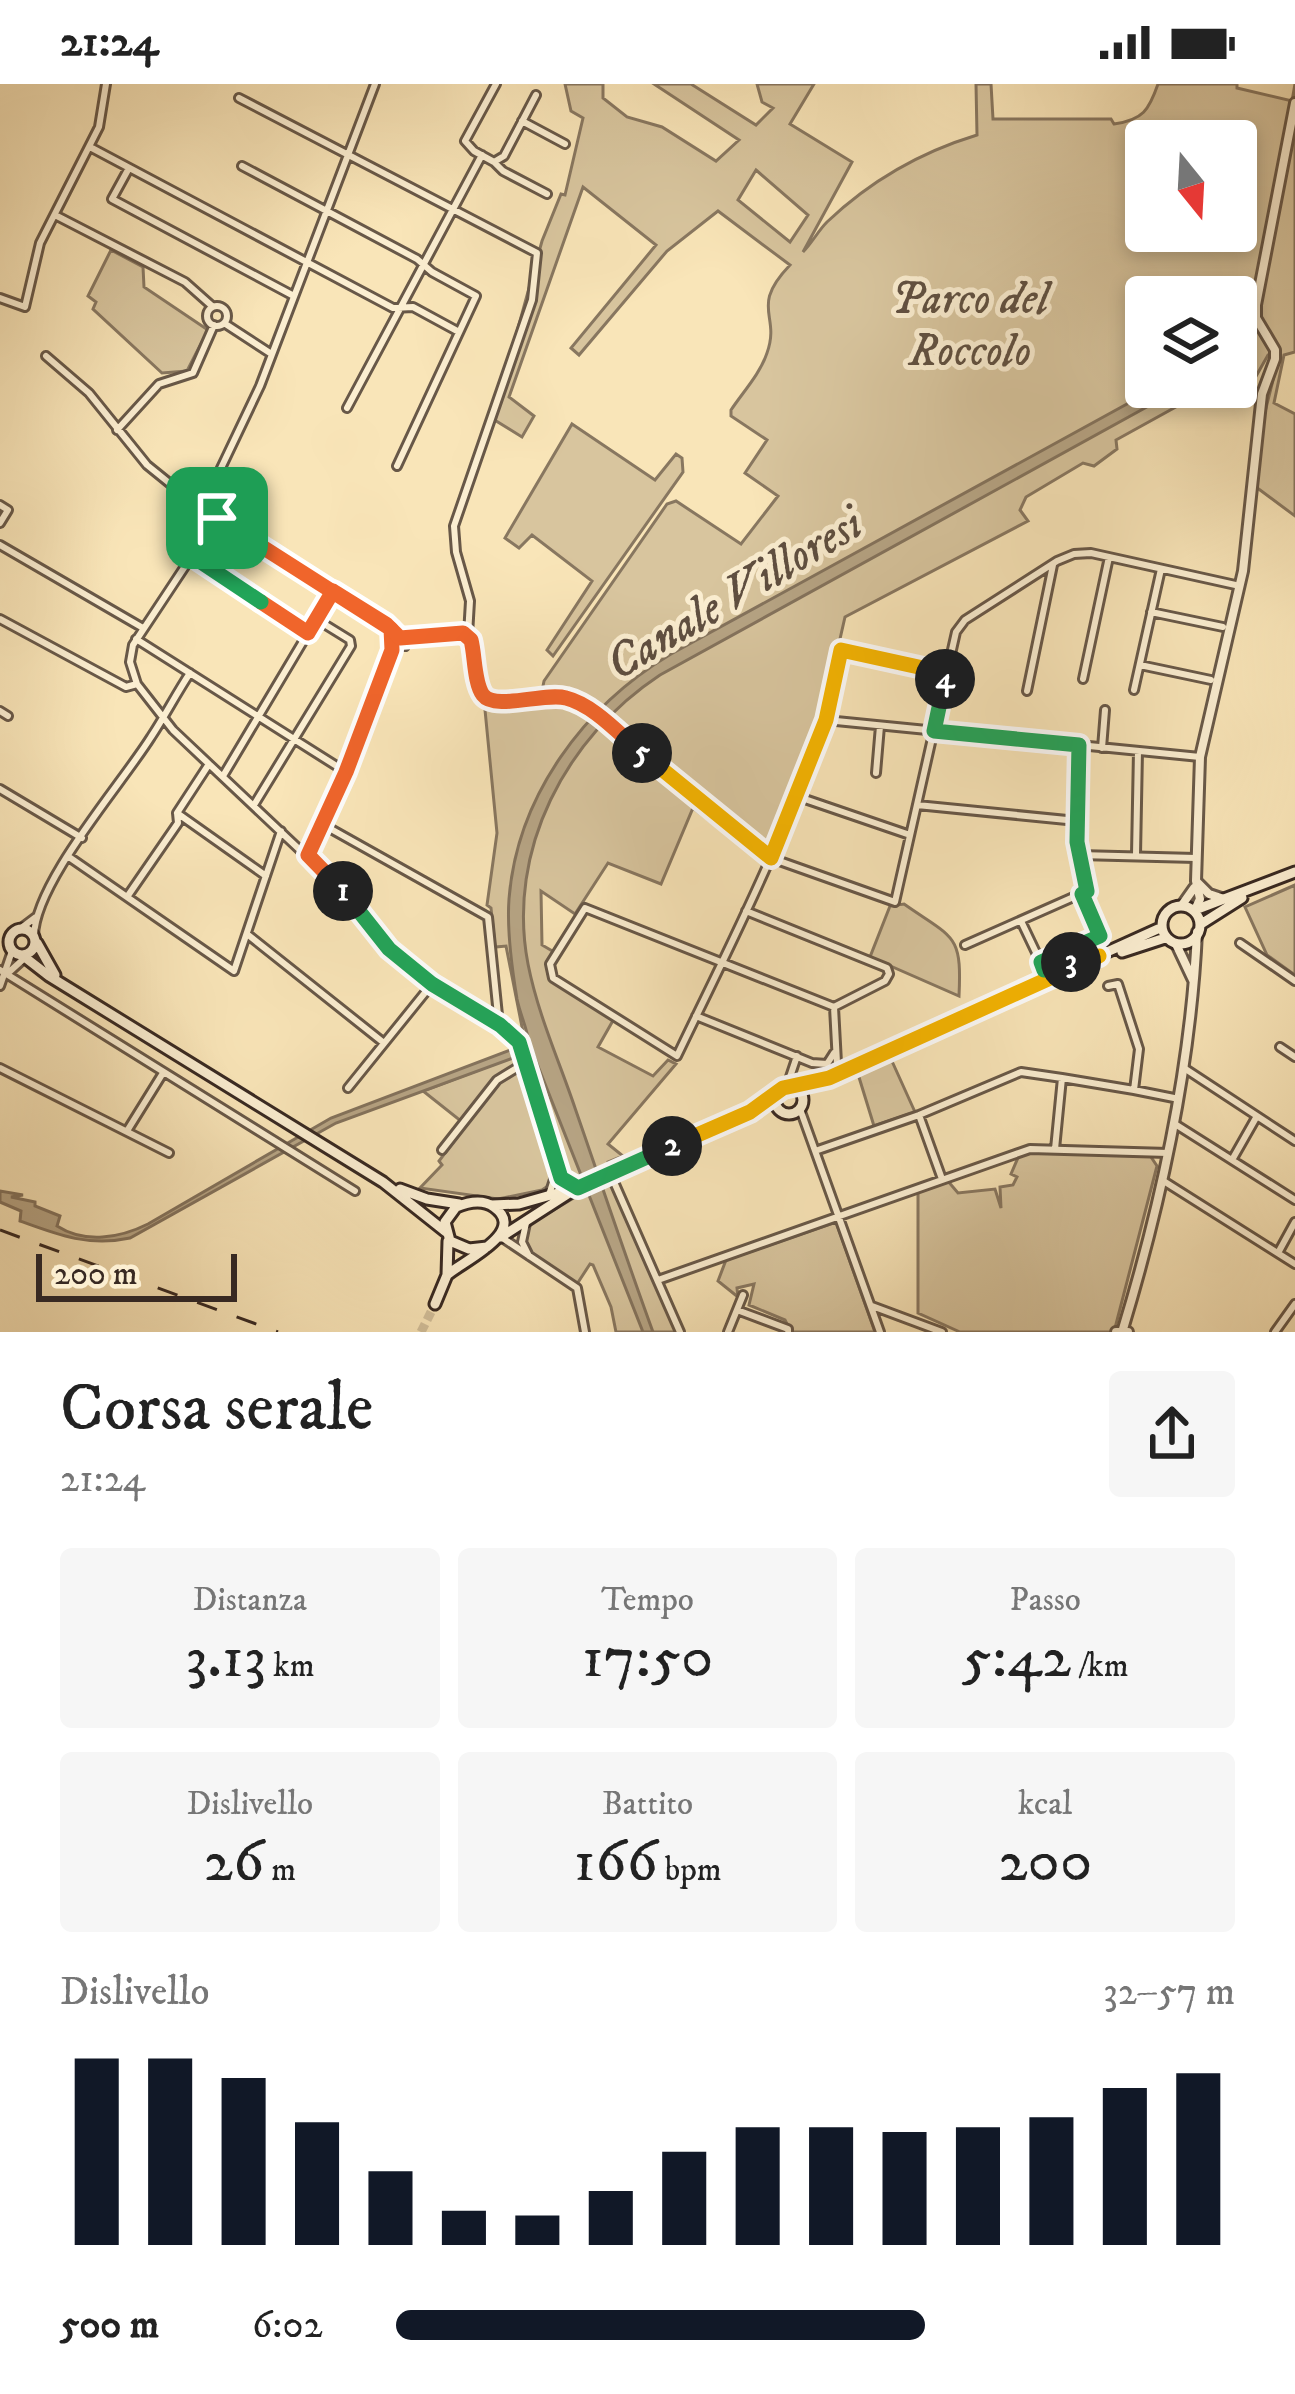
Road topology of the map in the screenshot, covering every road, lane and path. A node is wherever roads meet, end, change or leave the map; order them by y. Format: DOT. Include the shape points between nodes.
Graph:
graph roads {
  1 [pos="106,84"];
  2 [pos="375,84"];
  3 [pos="496,84"];
  4 [pos="536,94"];
  5 [pos="238,98"];
  6 [pos="1295,103"];
  7 [pos="522,121"];
  8 [pos="565,144"];
  9 [pos="90,147"];
  10 [pos="482,155"];
  11 [pos="347,157"];
  12 [pos="494,162"];
  13 [pos="242,166"];
  14 [pos="129,167"];
  15 [pos="547,194"];
  16 [pos="453,209"];
  17 [pos="325,212"];
  18 [pos="55,215"];
  19 [pos="306,262"];
  20 [pos="424,265"];
  21 [pos="292,295"];
  22 [pos="0,298"];
  23 [pos="212,306"];
  24 [pos="400,308"];
  25 [pos="224,323"];
  26 [pos="214,325"];
  27 [pos="459,332"];
  28 [pos="270,353"];
  29 [pos="46,356"];
  30 [pos="347,408"];
  31 [pos="116,430"];
  32 [pos="397,466"];
  33 [pos="4,507"];
  34 [pos="202,508"];
  35 [pos="217,518"];
  36 [pos="0,523"];
  37 [pos="0,545"];
  38 [pos="192,556"];
  39 [pos="1108,557"];
  40 [pos="1053,563"];
  41 [pos="1161,568"];
  42 [pos="1240,586"];
  43 [pos="333,591"];
  44 [pos="1151,612"];
  45 [pos="316,619"];
  46 [pos="0,620"];
  47 [pos="1223,627"];
  48 [pos="143,628"];
  49 [pos="391,629"];
  50 [pos="308,633"];
  51 [pos="468,635"];
  52 [pos="136,639"];
  53 [pos="400,643"];
  54 [pos="1140,665"];
  55 [pos="190,673"];
  56 [pos="946,673"];
  57 [pos="1083,679"];
  58 [pos="1211,680"];
  59 [pos="137,684"];
  60 [pos="1134,690"];
  61 [pos="1027,691"];
  62 [pos="1105,710"];
  63 [pos="258,716"];
  64 [pos="161,717"];
  65 [pos="826,720"];
  66 [pos="880,726"];
  67 [pos="934,731"];
  68 [pos="294,740"];
  69 [pos="1079,745"];
  70 [pos="1102,748"];
  71 [pos="1138,751"];
  72 [pos="1200,757"];
  73 [pos="209,764"];
  74 [pos="346,772"];
  75 [pos="875,773"];
  76 [pos="223,776"];
  77 [pos="0,789"];
  78 [pos="796,796"];
  79 [pos="917,805"];
  80 [pos="254,806"];
  81 [pos="177,813"];
  82 [pos="1077,821"];
  83 [pos="322,824"];
  84 [pos="281,830"];
  85 [pos="910,835"];
  86 [pos="82,838"];
  87 [pos="308,855"];
  88 [pos="1079,855"];
  89 [pos="69,856"];
  90 [pos="1136,857"];
  91 [pos="771,858"];
  92 [pos="1197,858"];
  93 [pos="1295,872"];
  94 [pos="266,876"];
  95 [pos="1196,881"];
  96 [pos="1265,885"];
  97 [pos="1084,892"];
  98 [pos="127,897"];
  99 [pos="1224,899"];
  100 [pos="1182,905"];
  101 [pos="1195,910"];
  102 [pos="746,911"];
  103 [pos="38,914"];
  104 [pos="1021,921"];
  105 [pos="1199,928"];
  106 [pos="18,930"];
  107 [pos="1162,933"];
  108 [pos="247,934"];
  109 [pos="0,936"];
  110 [pos="35,938"];
  111 [pos="1240,943"];
  112 [pos="1176,944"];
  113 [pos="965,945"];
  114 [pos="20,953"];
  115 [pos="1099,956"];
  116 [pos="722,962"];
  117 [pos="1041,962"];
  118 [pos="3,972"];
  119 [pos="1295,981"];
  120 [pos="1044,982"];
  121 [pos="432,984"];
  122 [pos="0,986"];
  123 [pos="1108,986"];
  124 [pos="68,987"];
  125 [pos="1195,988"];
  126 [pos="834,1007"];
  127 [pos="696,1016"];
  128 [pos="500,1025"];
  129 [pos="384,1043"];
  130 [pos="1280,1048"];
  131 [pos="835,1049"];
  132 [pos="525,1053"];
  133 [pos="796,1056"];
  134 [pos="1295,1057"];
  135 [pos="837,1063"];
  136 [pos="0,1068"];
  137 [pos="852,1068"];
  138 [pos="1184,1068"];
  139 [pos="163,1073"];
  140 [pos="829,1078"];
  141 [pos="1063,1078"];
  142 [pos="348,1088"];
  143 [pos="1134,1090"];
  144 [pos="792,1094"];
  145 [pos="1179,1099"];
  146 [pos="778,1108"];
  147 [pos="750,1112"];
  148 [pos="920,1115"];
  149 [pos="1257,1116"];
  150 [pos="1175,1124"];
  151 [pos="127,1132"];
  152 [pos="1295,1141"];
  153 [pos="1055,1149"];
  154 [pos="442,1150"];
  155 [pos="818,1150"];
  156 [pos="169,1153"];
  157 [pos="1168,1153"];
  158 [pos="1232,1160"];
  159 [pos="559,1161"];
  160 [pos="605,1175"];
  161 [pos="561,1178"];
  162 [pos="942,1179"];
  163 [pos="1162,1180"];
  164 [pos="383,1182"];
  165 [pos="581,1186"];
  166 [pos="355,1191"];
  167 [pos="557,1195"];
  168 [pos="1295,1200"];
  169 [pos="463,1204"];
  170 [pos="492,1205"];
  171 [pos="841,1215"];
  172 [pos="527,1221"];
  173 [pos="1295,1222"];
  174 [pos="447,1234"];
  175 [pos="501,1237"];
  176 [pos="487,1247"];
  177 [pos="1278,1253"];
  178 [pos="531,1258"];
  179 [pos="1295,1264"];
  180 [pos="447,1275"];
  181 [pos="658,1280"];
  182 [pos="743,1294"];
  183 [pos="435,1304"];
  184 [pos="1295,1304"];
  185 [pos="871,1306"];
  186 [pos="737,1310"];
  187 [pos="1123,1331"];
  188 [pos="585,1332"];
  189 [pos="680,1332"];
  190 [pos="728,1332"];
  191 [pos="788,1332"];
  192 [pos="880,1332"];
  193 [pos="942,1332"];
  194 [pos="1275,1332"];
  1 -- 9 [label="street"];
  2 -- 11 [label="street"];
  3 -- 10 [label="street" via="465,141"];
  4 -- 7 [label="street"];
  5 -- 11 [label="street"];
  6 -- 42 [label="street" via="1256,318 1275,350 1262,394"];
  7 -- 8 [label="street"];
  7 -- 12 [label="street"];
  9 -- 14 [label="street"];
  9 -- 18 [label="street"];
  10 -- 12 [label="street"];
  10 -- 16 [label="street"];
  11 -- 16 [label="street"];
  11 -- 17 [label="street"];
  12 -- 15 [label="street"];
  13 -- 17 [label="street"];
  14 -- 19 [label="street"];
  14 -- 21 [label="street" via="112,199"];
  16 -- 20 [label="street"];
  16 -- 51 [label="street" via="537,253 532,300 457,514"];
  17 -- 19 [label="street"];
  17 -- 20 [label="street"];
  18 -- 22 [label="street" via="25,307"];
  18 -- 23 [label="street" via="185,282"];
  19 -- 21 [label="street"];
  19 -- 24 [label="street"];
  20 -- 24 [label="street"];
  20 -- 27 [label="street" via="476,296"];
  21 -- 28 [label="street"];
  23 -- 25 [label="street" via="225,309"];
  23 -- 26 [label="street"];
  24 -- 27 [label="street"];
  24 -- 30 [label="street"];
  25 -- 26 [label="street"];
  25 -- 28 [label="street"];
  26 -- 31 [label="street" via="193,373 159,384"];
  27 -- 32 [label="street"];
  28 -- 34 [label="street"];
  29 -- 31 [label="street"];
  31 -- 34 [label="street"];
  33 -- 36 [label="street"];
  34 -- 35 [label="street"];
  35 -- 38 [label="street"];
  35 -- 43 [label="street"];
  37 -- 48 [label="street"];
  38 -- 48 [label="street"];
  38 -- 50 [label="street"];
  39 -- 40 [label="street" via="1082,553"];
  39 -- 41 [label="street"];
  39 -- 57 [label="street"];
  40 -- 56 [label="street" via="965,620"];
  40 -- 61 [label="street"];
  41 -- 42 [label="street"];
  41 -- 44 [label="street"];
  42 -- 72 [label="street"];
  43 -- 45 [label="street"];
  43 -- 49 [label="street"];
  44 -- 47 [label="street"];
  44 -- 54 [label="street"];
  45 -- 50 [label="street"];
  45 -- 68 [label="street" via="351,646"];
  46 -- 59 [label="street" via="126,687"];
  48 -- 52 [label="street"];
  49 -- 53 [label="street"];
  49 -- 53 [label="street"];
  50 -- 63 [label="street"];
  51 -- 53 [label="street"];
  51 -- 91 [label="street" via="488,700 555,696 587,708"];
  52 -- 55 [label="street"];
  52 -- 59 [label="street" via="130,662"];
  53 -- 74 [label="street"];
  54 -- 58 [label="street"];
  54 -- 60 [label="street"];
  55 -- 63 [label="street"];
  55 -- 64 [label="street"];
  56 -- 65 [label="street" via="841,650"];
  56 -- 67 [label="street"];
  59 -- 64 [label="street"];
  62 -- 70 [label="street"];
  63 -- 68 [label="street"];
  63 -- 76 [label="street"];
  64 -- 73 [label="street"];
  64 -- 86 [label="street"];
  65 -- 66 [label="street"];
  65 -- 78 [label="street"];
  66 -- 67 [label="street"];
  66 -- 75 [label="street"];
  67 -- 69 [label="street"];
  67 -- 79 [label="street"];
  68 -- 74 [label="street"];
  68 -- 80 [label="street"];
  69 -- 70 [label="street"];
  69 -- 82 [label="street"];
  70 -- 71 [label="street"];
  71 -- 72 [label="street"];
  71 -- 90 [label="street"];
  72 -- 92 [label="street"];
  73 -- 76 [label="street"];
  73 -- 81 [label="street"];
  74 -- 83 [label="street"];
  76 -- 80 [label="street"];
  77 -- 86 [label="street"];
  78 -- 85 [label="street"];
  78 -- 91 [label="street"];
  79 -- 82 [label="street"];
  79 -- 85 [label="street"];
  80 -- 84 [label="street"];
  81 -- 94 [label="street"];
  81 -- 98 [label="street"];
  82 -- 88 [label="street"];
  83 -- 87 [label="street"];
  83 -- 128 [label="street" via="488,917"];
  84 -- 87 [label="street"];
  84 -- 94 [label="street"];
  85 -- 91 [label="street" via="895,902"];
  86 -- 89 [label="street"];
  87 -- 121 [label="street" via="389,949"];
  88 -- 90 [label="street"];
  88 -- 97 [label="street"];
  89 -- 98 [label="street"];
  89 -- 103 [label="street"];
  90 -- 92 [label="street"];
  91 -- 102 [label="street"];
  92 -- 95 [label="street"];
  93 -- 96 [label="main road"];
  94 -- 108 [label="street"];
  95 -- 99 [label="street"];
  95 -- 100 [label="street"];
  95 -- 101 [label="street"];
  96 -- 99 [label="main road"];
  96 -- 105 [label="main road"];
  97 -- 104 [label="street"];
  97 -- 117 [label="street" via="1100,936"];
  98 -- 108 [label="street" via="234,971"];
  99 -- 101 [label="main road"];
  100 -- 101 [label="main road"];
  100 -- 107 [label="main road" via="1169,912"];
  101 -- 105 [label="main road"];
  102 -- 116 [label="street"];
  102 -- 126 [label="street" via="885,967 883,982"];
  103 -- 106 [label="street"];
  103 -- 110 [label="street"];
  104 -- 113 [label="street"];
  104 -- 117 [label="street"];
  105 -- 112 [label="main road"];
  105 -- 125 [label="street"];
  106 -- 109 [label="main road"];
  106 -- 110 [label="main road"];
  106 -- 114 [label="main road" via="10,936"];
  107 -- 112 [label="main road"];
  107 -- 115 [label="main road"];
  107 -- 120 [label="main road"];
  108 -- 129 [label="street"];
  109 -- 114 [label="main road"];
  110 -- 114 [label="main road"];
  110 -- 124 [label="main road"];
  111 -- 119 [label="street"];
  112 -- 125 [label="street"];
  114 -- 118 [label="street"];
  114 -- 118 [label="street"];
  114 -- 124 [label="main road"];
  115 -- 117 [label="street" via="1050,971"];
  115 -- 120 [label="main road"];
  116 -- 126 [label="street"];
  116 -- 127 [label="street"];
  116 -- 127 [label="street" via="585,908 550,964 553,978 677,1056"];
  118 -- 122 [label="street"];
  118 -- 139 [label="street"];
  120 -- 137 [label="main road"];
  121 -- 128 [label="street"];
  121 -- 129 [label="street"];
  123 -- 143 [label="street" via="1118,985 1139,1049"];
  124 -- 164 [label="main road"];
  125 -- 138 [label="street"];
  126 -- 131 [label="street"];
  127 -- 133 [label="street"];
  128 -- 132 [label="street"];
  129 -- 142 [label="street"];
  130 -- 134 [label="street"];
  131 -- 133 [label="street" via="827,1064"];
  131 -- 135 [label="street"];
  132 -- 154 [label="street"];
  132 -- 159 [label="street"];
  133 -- 144 [label="street"];
  135 -- 137 [label="street"];
  135 -- 140 [label="street"];
  136 -- 151 [label="street"];
  137 -- 140 [label="main road"];
  138 -- 145 [label="street"];
  138 -- 149 [label="street"];
  139 -- 151 [label="street"];
  139 -- 166 [label="street"];
  140 -- 144 [label="main road"];
  141 -- 143 [label="street"];
  141 -- 148 [label="street" via="1022,1072"];
  141 -- 153 [label="street"];
  143 -- 145 [label="street"];
  144 -- 146 [label="main road"];
  144 -- 146 [label="main road" via="789,1114"];
  144 -- 147 [label="main road"];
  144 -- 155 [label="street"];
  145 -- 150 [label="street"];
  146 -- 147 [label="main road"];
  147 -- 160 [label="main road"];
  148 -- 155 [label="street"];
  148 -- 162 [label="street"];
  149 -- 152 [label="street"];
  149 -- 158 [label="street"];
  150 -- 157 [label="street"];
  150 -- 158 [label="street"];
  151 -- 156 [label="street"];
  153 -- 157 [label="street"];
  153 -- 162 [label="street" via="1030,1149"];
  155 -- 171 [label="street"];
  157 -- 163 [label="street"];
  158 -- 168 [label="street"];
  159 -- 161 [label="street"];
  159 -- 167 [label="street"];
  160 -- 165 [label="main road"];
  160 -- 181 [label="street"];
  161 -- 165 [label="street"];
  161 -- 167 [label="street"];
  162 -- 171 [label="street"];
  163 -- 177 [label="street"];
  163 -- 187 [label="street"];
  164 -- 169 [label="main road"];
  164 -- 174 [label="main road"];
  165 -- 167 [label="main road"];
  167 -- 170 [label="main road"];
  167 -- 172 [label="main road"];
  169 -- 170 [label="main road"];
  169 -- 174 [label="main road" via="449,1213"];
  170 -- 175 [label="main road" via="503,1221"];
  171 -- 181 [label="street"];
  171 -- 185 [label="street"];
  172 -- 175 [label="main road"];
  172 -- 178 [label="street" via="522,1242"];
  173 -- 177 [label="street"];
  174 -- 176 [label="main road" via="464,1247"];
  174 -- 180 [label="main road"];
  175 -- 176 [label="main road"];
  175 -- 178 [label="street"];
  176 -- 178 [label="street"];
  176 -- 180 [label="main road"];
  177 -- 179 [label="street"];
  178 -- 188 [label="street" via="577,1288"];
  180 -- 183 [label="main road"];
  181 -- 189 [label="street"];
  182 -- 186 [label="street"];
  184 -- 194 [label="street"];
  185 -- 192 [label="street"];
  185 -- 193 [label="street"];
  186 -- 190 [label="street"];
  186 -- 191 [label="street"];
}
